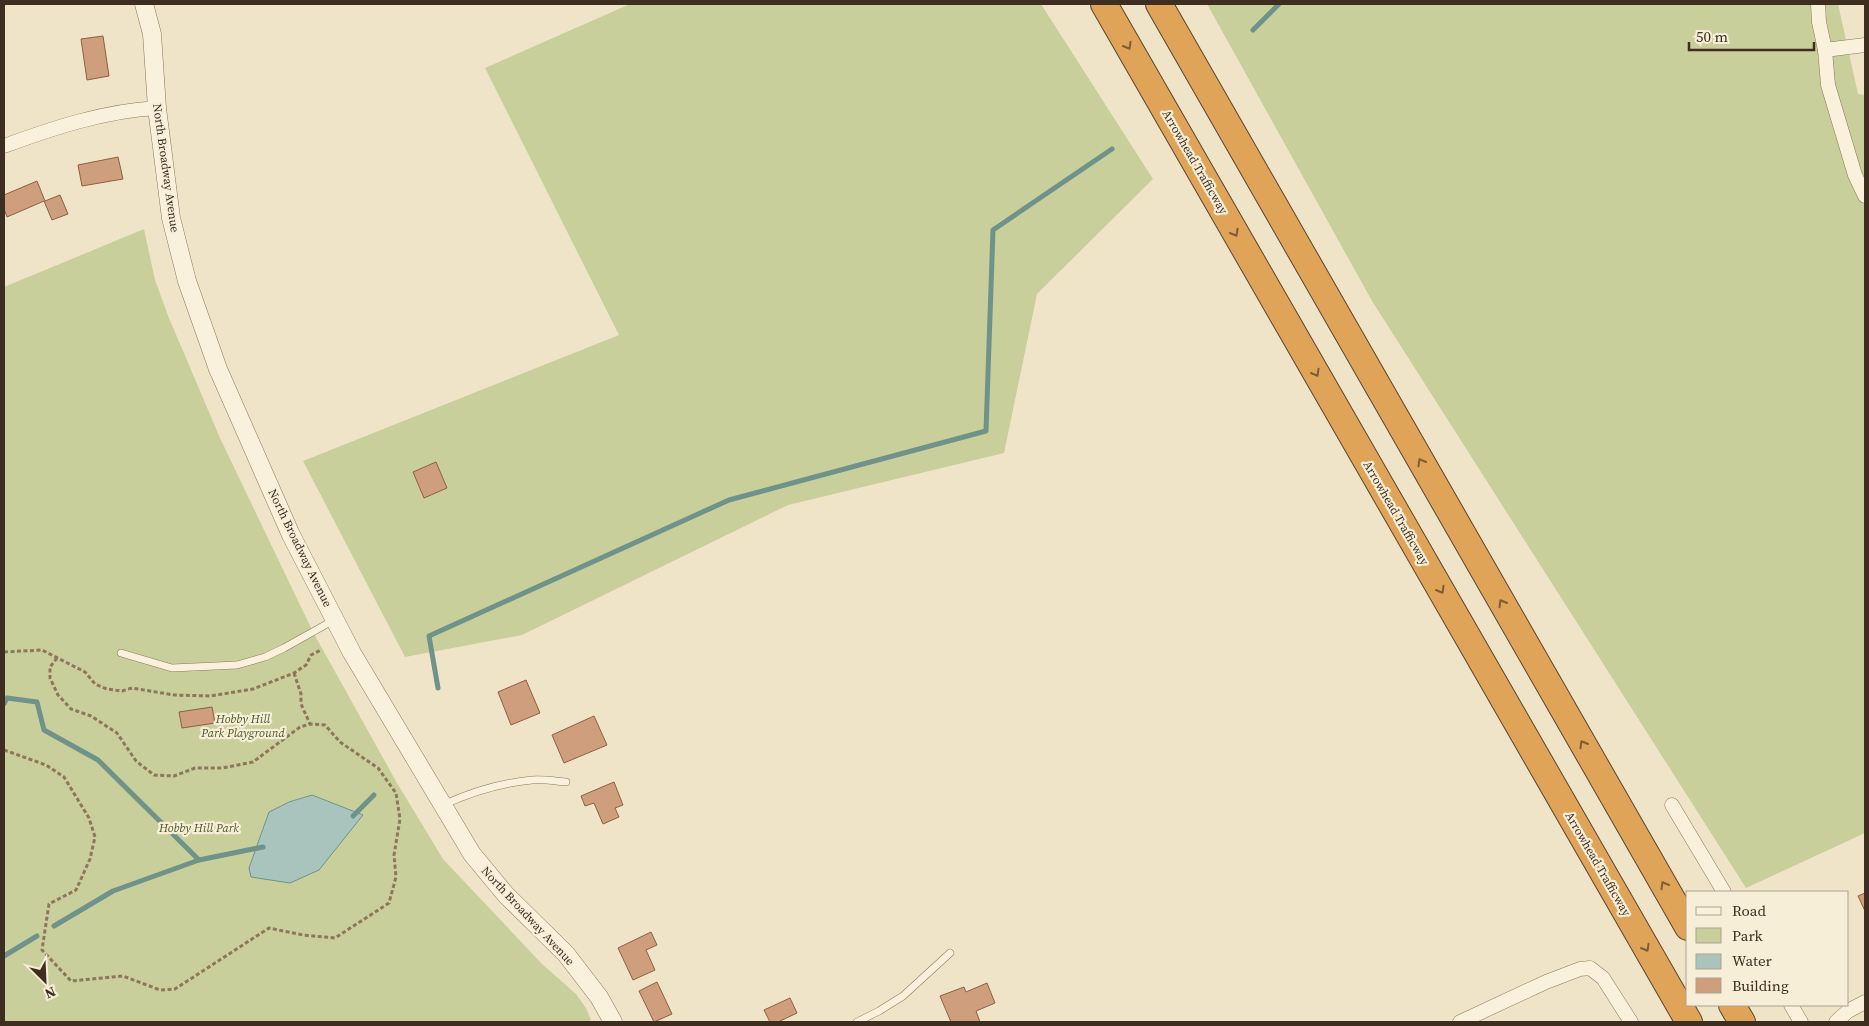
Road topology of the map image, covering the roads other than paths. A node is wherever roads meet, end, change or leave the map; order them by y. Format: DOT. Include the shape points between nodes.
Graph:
graph roads {
  1 [pos="144,4"];
  2 [pos="1104,4"];
  3 [pos="1159,4"];
  4 [pos="1818,4"];
  5 [pos="1865,44"];
  6 [pos="1825,50"];
  7 [pos="157,108"];
  8 [pos="4,146"];
  9 [pos="1865,196"];
  10 [pos="335,620"];
  11 [pos="122,653"];
  12 [pos="566,782"];
  13 [pos="442,805"];
  14 [pos="1672,805"];
  15 [pos="1723,891"];
  16 [pos="1686,924"];
  17 [pos="950,953"];
  18 [pos="1865,1002"];
  19 [pos="1733,1006"];
  20 [pos="1791,1006"];
  21 [pos="613,1022"];
  22 [pos="857,1022"];
  23 [pos="1460,1022"];
  24 [pos="1631,1022"];
  25 [pos="1688,1022"];
  26 [pos="1742,1022"];
  27 [pos="1801,1022"];
  28 [pos="1836,1022"];
  1 -- 7 [label="street, North Broadway Avenue" via="152,34"];
  2 -- 25 [label="highway, Arrowhead Trafficway, one-way"];
  16 -- 3 [label="highway, one-way"];
  4 -- 6 [label="street" via="1818,22"];
  5 -- 6 [label="street"];
  6 -- 9 [label="street" via="1828,85 1854,175"];
  7 -- 8 [label="street" via="107,114"];
  7 -- 10 [label="street, North Broadway Avenue" via="171,218 187,281 222,378 291,535"];
  10 -- 11 [label="lane" via="265,657 237,665 172,668"];
  10 -- 13 [label="street, North Broadway Avenue"];
  12 -- 13 [label="lane" via="534,780 510,783 468,793"];
  13 -- 21 [label="street, North Broadway Avenue" via="472,854 506,895 566,954 599,997"];
  14 -- 15 [label="street"];
  17 -- 22 [label="lane" via="903,996"];
  18 -- 28 [label="street"];
  19 -- 26 [label="highway"];
  20 -- 27 [label="street"];
  23 -- 24 [label="street" via="1566,974 1590,968 1603,978"];
}
